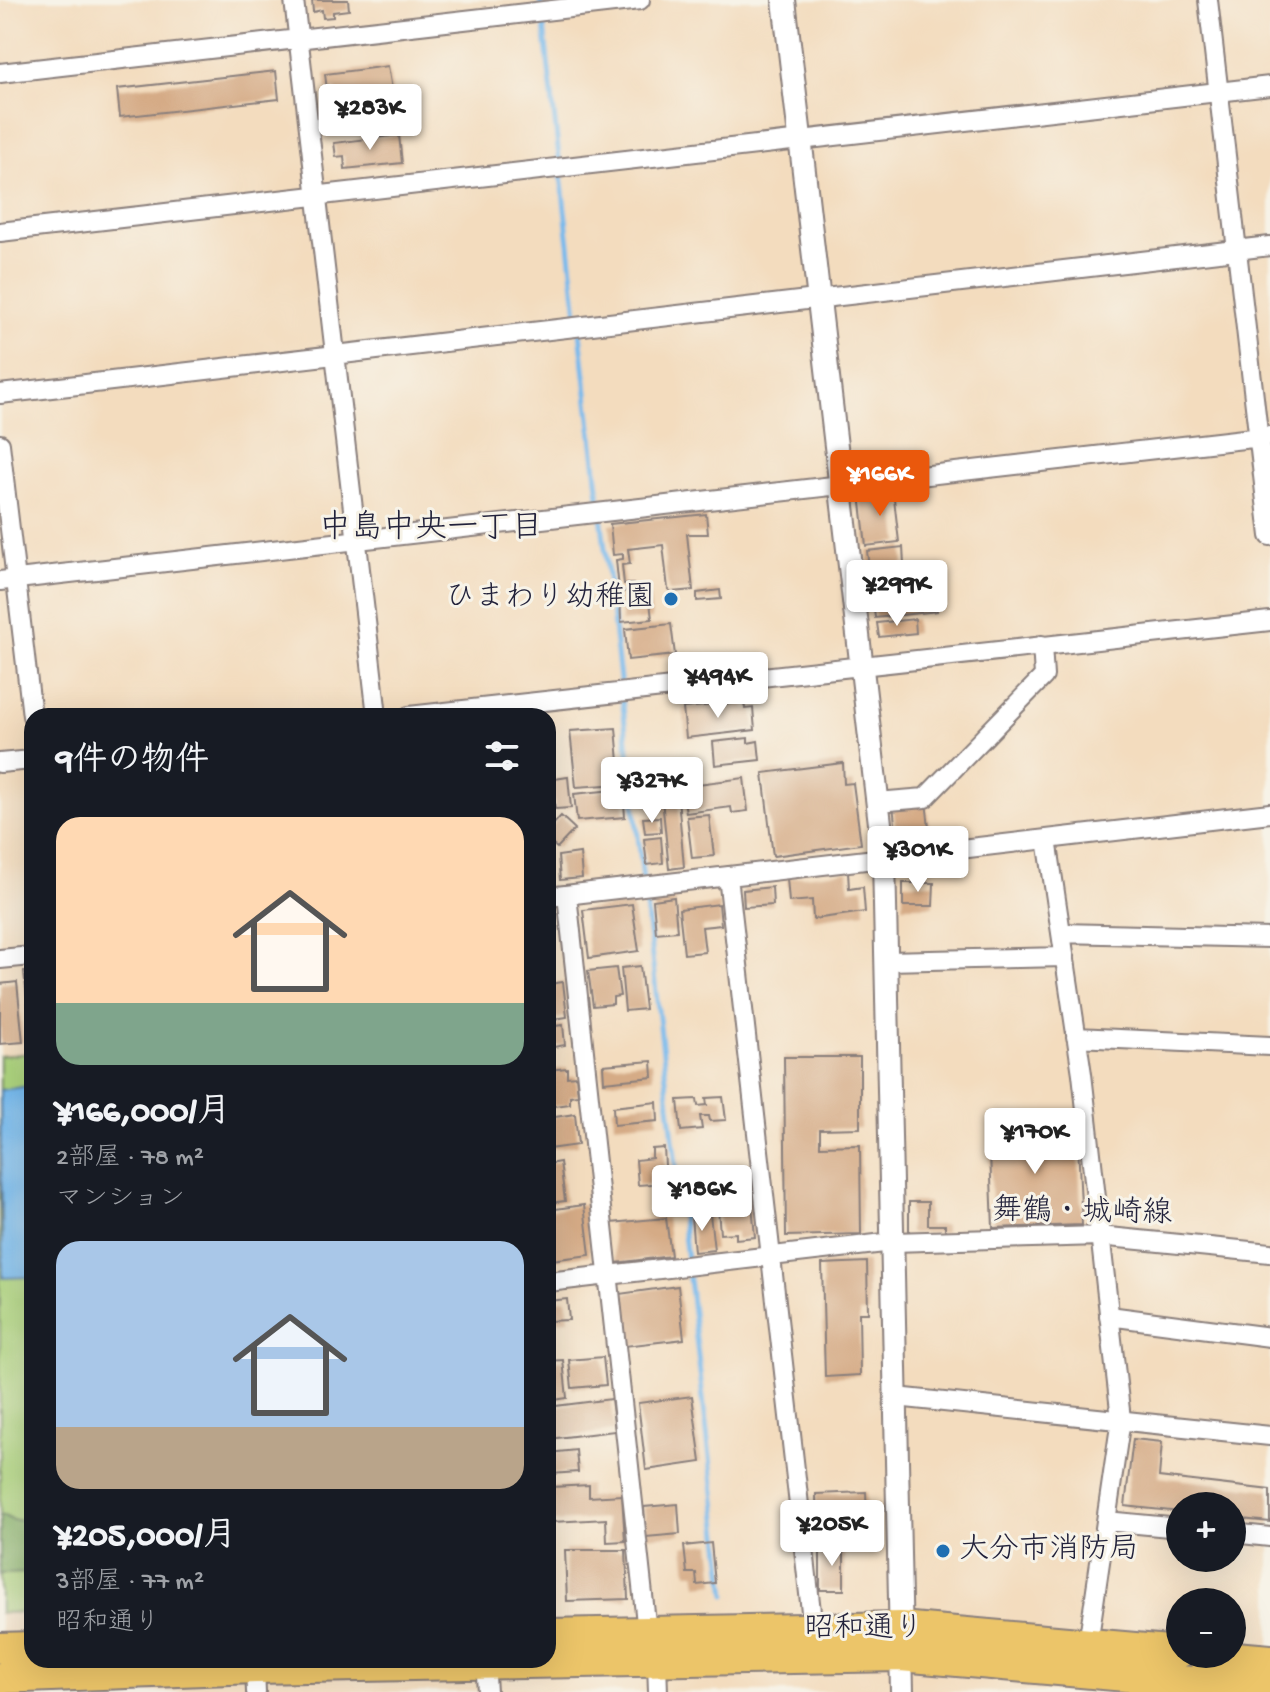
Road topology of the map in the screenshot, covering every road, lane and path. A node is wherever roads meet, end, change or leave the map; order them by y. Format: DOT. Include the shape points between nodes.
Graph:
graph roads {
  1 [pos="294,0"];
  2 [pos="640,0"];
  3 [pos="784,0"];
  4 [pos="1208,0"];
  5 [pos="298,39"];
  6 [pos="0,73"];
  7 [pos="1270,86"];
  8 [pos="1218,92"];
  9 [pos="800,140"];
  10 [pos="317,196"];
  11 [pos="0,232"];
  12 [pos="1270,246"];
  13 [pos="1237,250"];
  14 [pos="818,298"];
  15 [pos="335,355"];
  16 [pos="0,394"];
  17 [pos="1264,437"];
  18 [pos="0,444"];
  19 [pos="840,485"];
  20 [pos="1270,536"];
  21 [pos="356,541"];
  22 [pos="8,580"];
  23 [pos="1270,621"];
  24 [pos="1042,645"];
  25 [pos="861,664"];
  26 [pos="31,708"];
  27 [pos="376,708"];
  28 [pos="480,708"];
  29 [pos="24,761"];
  30 [pos="0,763"];
  31 [pos="877,802"];
  32 [pos="1270,813"];
  33 [pos="1047,839"];
  34 [pos="884,858"];
  35 [pos="728,876"];
  36 [pos="567,895"];
  37 [pos="556,896"];
  38 [pos="1061,933"];
  39 [pos="1270,938"];
  40 [pos="24,957"];
  41 [pos="1065,957"];
  42 [pos="0,959"];
  43 [pos="887,961"];
  44 [pos="1076,1037"];
  45 [pos="1270,1046"];
  46 [pos="1099,1236"];
  47 [pos="893,1242"];
  48 [pos="1270,1253"];
  49 [pos="770,1257"];
  50 [pos="610,1275"];
  51 [pos="556,1281"];
  52 [pos="1109,1316"];
  53 [pos="1270,1337"];
  54 [pos="896,1397"];
  55 [pos="1121,1419"];
  56 [pos="1270,1436"];
  57 [pos="1106,1521"];
  58 [pos="1166,1527"];
  59 [pos="1246,1534"];
  60 [pos="1270,1537"];
  61 [pos="813,1629"];
  62 [pos="647,1632"];
  63 [pos="556,1634"];
  64 [pos="901,1641"];
  65 [pos="1088,1644"];
  66 [pos="24,1647"];
  67 [pos="0,1648"];
  68 [pos="1166,1651"];
  69 [pos="1246,1658"];
  70 [pos="1270,1660"];
  71 [pos="657,1662"];
  72 [pos="554,1668"];
  73 [pos="556,1668"];
  74 [pos="486,1672"];
  75 [pos="0,1678"];
  76 [pos="255,1680"];
  77 [pos="1070,1680"];
  78 [pos="1270,1689"];
  79 [pos="658,1692"];
  80 [pos="902,1692"];
  1 -- 5 [label="street"];
  2 -- 5 [label="street"];
  3 -- 9 [label="street"];
  4 -- 8 [label="street"];
  5 -- 6 [label="street"];
  5 -- 10 [label="street"];
  7 -- 8 [label="street"];
  8 -- 9 [label="street"];
  8 -- 13 [label="street"];
  9 -- 10 [label="street"];
  9 -- 14 [label="street"];
  10 -- 11 [label="street"];
  10 -- 15 [label="street"];
  12 -- 13 [label="street"];
  13 -- 14 [label="street"];
  13 -- 17 [label="street"];
  14 -- 15 [label="street"];
  14 -- 19 [label="street"];
  15 -- 16 [label="street"];
  15 -- 21 [label="street"];
  17 -- 19 [label="street"];
  17 -- 20 [label="street"];
  18 -- 22 [label="street"];
  19 -- 21 [label="street"];
  19 -- 25 [label="street"];
  21 -- 22 [label="street"];
  21 -- 27 [label="street"];
  22 -- 26 [label="street"];
  23 -- 24 [label="street"];
  24 -- 25 [label="street"];
  24 -- 31 [label="street" via="1044,676 925,798"];
  25 -- 28 [label="street"];
  25 -- 31 [label="street"];
  29 -- 30 [label="street"];
  31 -- 34 [label="street"];
  32 -- 33 [label="street"];
  33 -- 34 [label="street"];
  33 -- 38 [label="street"];
  34 -- 35 [label="street"];
  34 -- 43 [label="street"];
  35 -- 36 [label="street"];
  35 -- 49 [label="street"];
  36 -- 37 [label="street"];
  36 -- 50 [label="street"];
  38 -- 39 [label="street"];
  38 -- 41 [label="street"];
  40 -- 42 [label="street"];
  41 -- 43 [label="street"];
  41 -- 44 [label="street"];
  43 -- 47 [label="street"];
  44 -- 45 [label="street"];
  44 -- 46 [label="street"];
  46 -- 47 [label="street, 舞鶴・城崎線"];
  46 -- 48 [label="street, 舞鶴・城崎線"];
  46 -- 52 [label="street"];
  47 -- 49 [label="street, 舞鶴・城崎線"];
  47 -- 54 [label="street"];
  49 -- 50 [label="street, 舞鶴・城崎線"];
  49 -- 61 [label="street"];
  50 -- 51 [label="street"];
  50 -- 62 [label="street"];
  52 -- 53 [label="street"];
  52 -- 55 [label="street"];
  54 -- 55 [label="street"];
  54 -- 64 [label="street"];
  55 -- 56 [label="street"];
  55 -- 57 [label="street"];
  57 -- 58 [label="street"];
  57 -- 65 [label="street"];
  59 -- 60 [label="street"];
  61 -- 62 [label="highway, 昭和通り"];
  61 -- 64 [label="highway, 昭和通り"];
  62 -- 63 [label="highway, 昭和通り"];
  64 -- 65 [label="highway, 昭和通り"];
  64 -- 71 [label="highway, 昭和通り"];
  64 -- 77 [label="highway, 昭和通り"];
  64 -- 80 [label="street"];
  65 -- 68 [label="highway, 昭和通り"];
  66 -- 67 [label="highway"];
  69 -- 70 [label="highway"];
  71 -- 73 [label="highway, 昭和通り"];
  71 -- 79 [label="street"];
  72 -- 74 [label="highway, 昭和通り"];
  74 -- 76 [label="highway, 昭和通り"];
  75 -- 76 [label="highway, 昭和通り"];
  77 -- 78 [label="highway, 昭和通り"];
}
